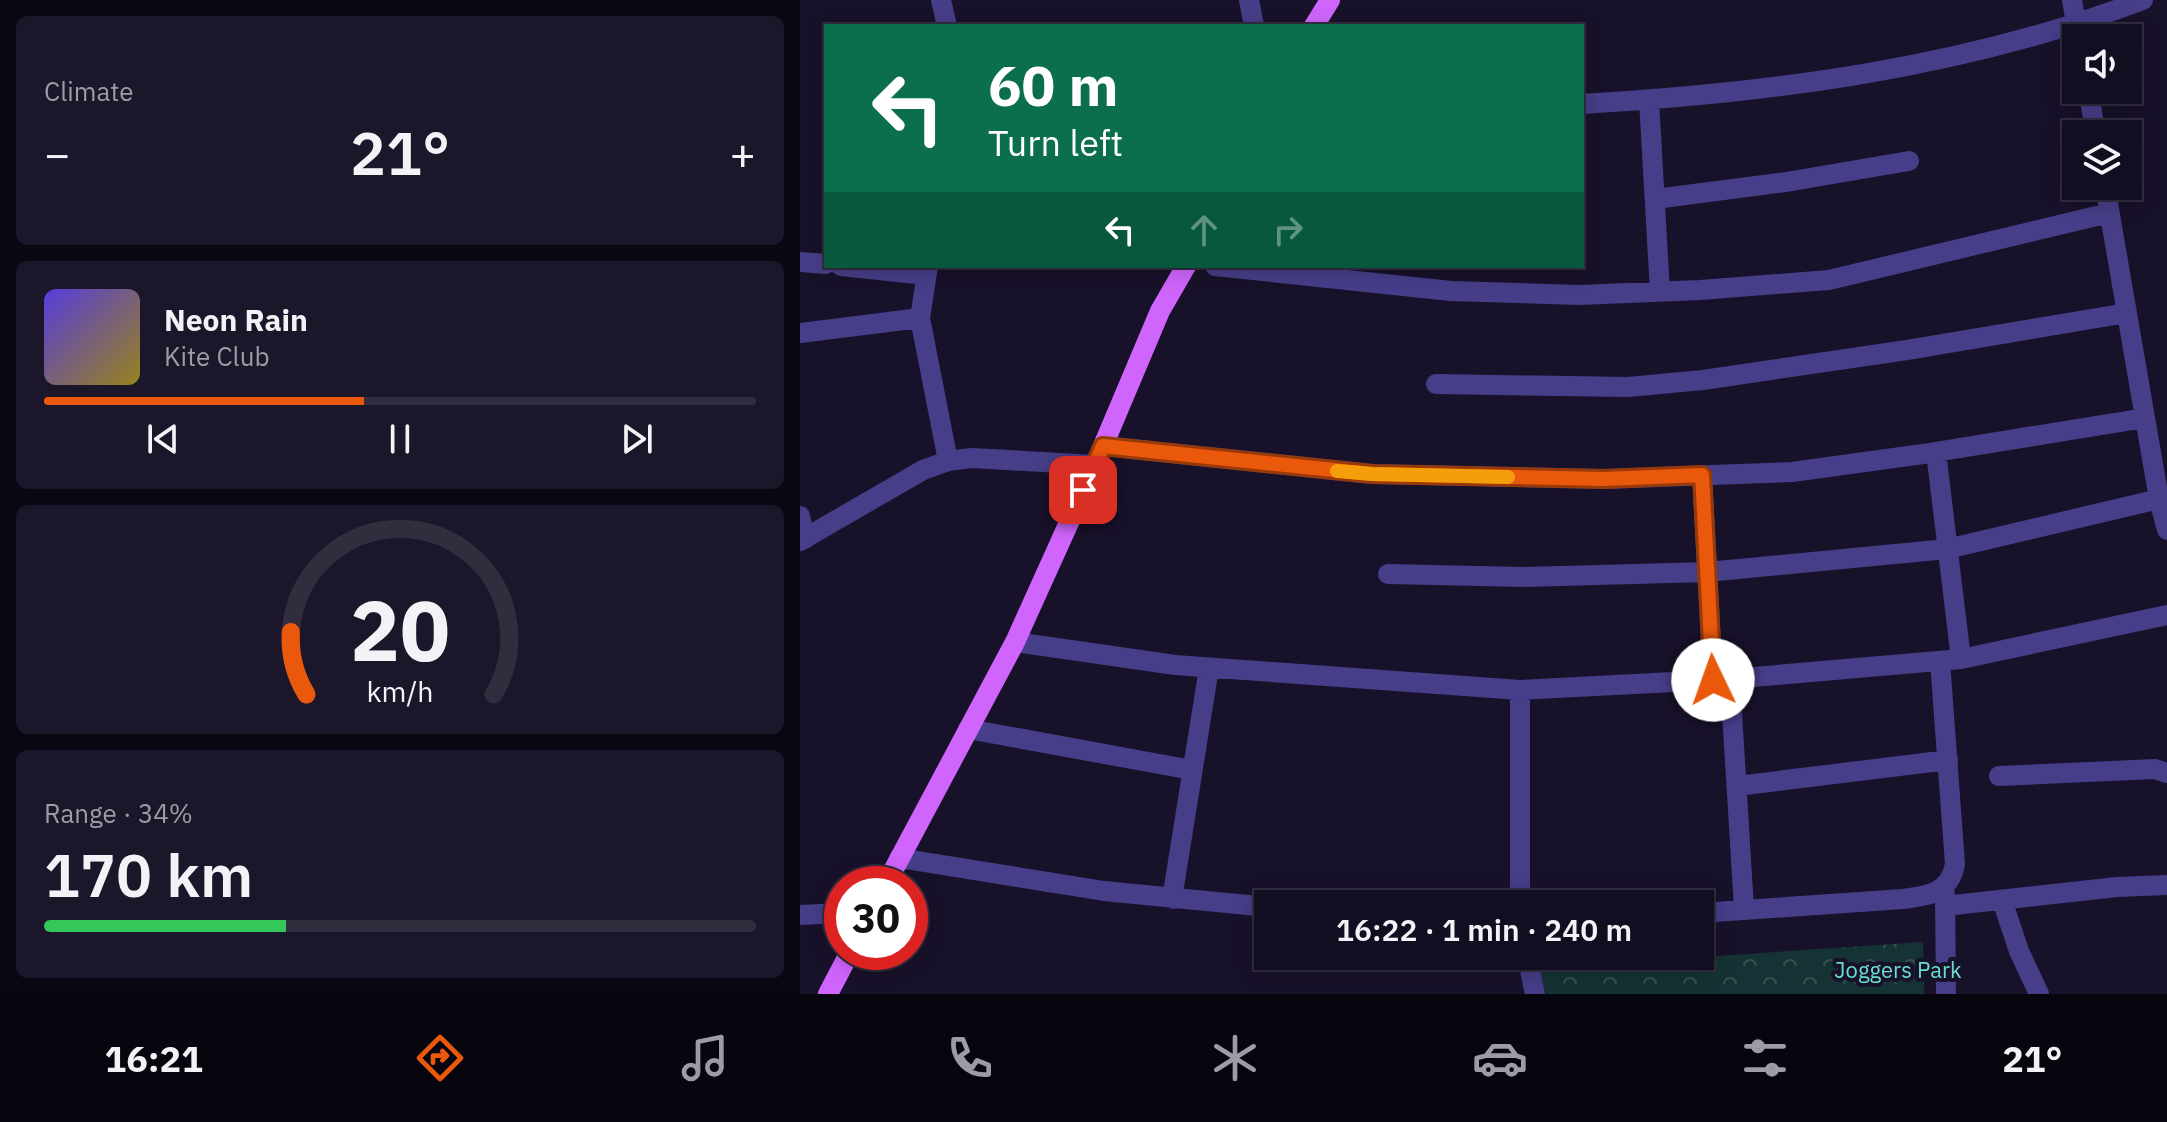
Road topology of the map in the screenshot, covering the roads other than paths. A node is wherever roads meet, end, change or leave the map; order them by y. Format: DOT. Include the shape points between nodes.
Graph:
graph roads {
  1 [pos="941,0"];
  2 [pos="1249,0"];
  3 [pos="1330,0"];
  4 [pos="2072,0"];
  5 [pos="2143,0"];
  6 [pos="947,24"];
  7 [pos="1254,24"];
  8 [pos="1315,24"];
  9 [pos="2076,24"];
  10 [pos="2094,24"];
  11 [pos="2062,35"];
  12 [pos="1649,100"];
  13 [pos="1584,104"];
  14 [pos="1909,161"];
  15 [pos="1655,199"];
  16 [pos="2107,200"];
  17 [pos="2109,213"];
  18 [pos="800,262"];
  19 [pos="824,264"];
  20 [pos="884,268"];
  21 [pos="1185,268"];
  22 [pos="1234,268"];
  23 [pos="927,270"];
  24 [pos="1660,292"];
  25 [pos="2127,313"];
  26 [pos="920,318"];
  27 [pos="800,333"];
  28 [pos="1436,384"];
  29 [pos="2145,418"];
  30 [pos="1936,452"];
  31 [pos="1099,455"];
  32 [pos="948,461"];
  33 [pos="1702,475"];
  34 [pos="2159,499"];
  35 [pos="800,516"];
  36 [pos="2167,530"];
  37 [pos="802,540"];
  38 [pos="1947,549"];
  39 [pos="1707,572"];
  40 [pos="1388,574"];
  41 [pos="2167,615"];
  42 [pos="1015,642"];
  43 [pos="1950,660"];
  44 [pos="1209,668"];
  45 [pos="1722,680"];
  46 [pos="1520,690"];
  47 [pos="968,729"];
  48 [pos="1948,760"];
  49 [pos="1192,770"];
  50 [pos="2167,773"];
  51 [pos="1999,776"];
  52 [pos="1737,786"];
  53 [pos="899,858"];
  54 [pos="895,866"];
  55 [pos="2167,885"];
  56 [pos="1520,890"];
  57 [pos="1945,896"];
  58 [pos="1172,899"];
  59 [pos="2002,900"];
  60 [pos="1254,906"];
  61 [pos="1744,909"];
  62 [pos="1714,912"];
  63 [pos="824,914"];
  64 [pos="800,915"];
  65 [pos="841,970"];
  66 [pos="1530,970"];
  67 [pos="828,994"];
  68 [pos="1535,994"];
  69 [pos="1946,994"];
  70 [pos="2039,994"];
  1 -- 6 [label="street"];
  2 -- 7 [label="street"];
  3 -- 8 [label="main road"];
  4 -- 9 [label="street"];
  5 -- 10 [label="street"];
  11 -- 12 [label="street" via="1871,74"];
  12 -- 13 [label="street"];
  12 -- 15 [label="street"];
  14 -- 15 [label="street"];
  15 -- 24 [label="street"];
  16 -- 17 [label="street"];
  17 -- 24 [label="street" via="1829,280"];
  17 -- 25 [label="street"];
  18 -- 19 [label="street"];
  20 -- 23 [label="street"];
  21 -- 31 [label="main road" via="1160,311"];
  22 -- 24 [label="street" via="1451,291"];
  23 -- 26 [label="street"];
  25 -- 28 [label="street" via="1703,380 1628,387"];
  25 -- 29 [label="street"];
  26 -- 27 [label="street"];
  26 -- 32 [label="street"];
  29 -- 30 [label="street"];
  29 -- 34 [label="street"];
  30 -- 33 [label="street" via="1792,472"];
  30 -- 38 [label="street"];
  31 -- 32 [label="street"];
  31 -- 33 [label="street" via="1372,474 1604,479"];
  31 -- 42 [label="main road"];
  32 -- 37 [label="street"];
  33 -- 39 [label="street"];
  34 -- 36 [label="street"];
  34 -- 38 [label="street"];
  35 -- 37 [label="street"];
  38 -- 39 [label="street"];
  38 -- 43 [label="street"];
  39 -- 40 [label="street"];
  39 -- 45 [label="street"];
  41 -- 43 [label="street"];
  42 -- 44 [label="street"];
  42 -- 47 [label="main road"];
  43 -- 45 [label="street"];
  43 -- 48 [label="street"];
  44 -- 46 [label="street"];
  44 -- 49 [label="street"];
  45 -- 46 [label="street"];
  45 -- 52 [label="street"];
  46 -- 56 [label="street"];
  47 -- 49 [label="street"];
  47 -- 53 [label="main road"];
  48 -- 52 [label="street"];
  48 -- 57 [label="street" via="1955,864"];
  49 -- 58 [label="street"];
  50 -- 51 [label="street" via="2155,769"];
  52 -- 61 [label="street"];
  53 -- 54 [label="main road"];
  53 -- 58 [label="street"];
  55 -- 59 [label="street"];
  57 -- 59 [label="street"];
  57 -- 61 [label="street"];
  57 -- 69 [label="street"];
  58 -- 60 [label="street"];
  59 -- 70 [label="street"];
  61 -- 62 [label="street"];
  63 -- 64 [label="street"];
  65 -- 67 [label="main road"];
  66 -- 68 [label="street"];
}
